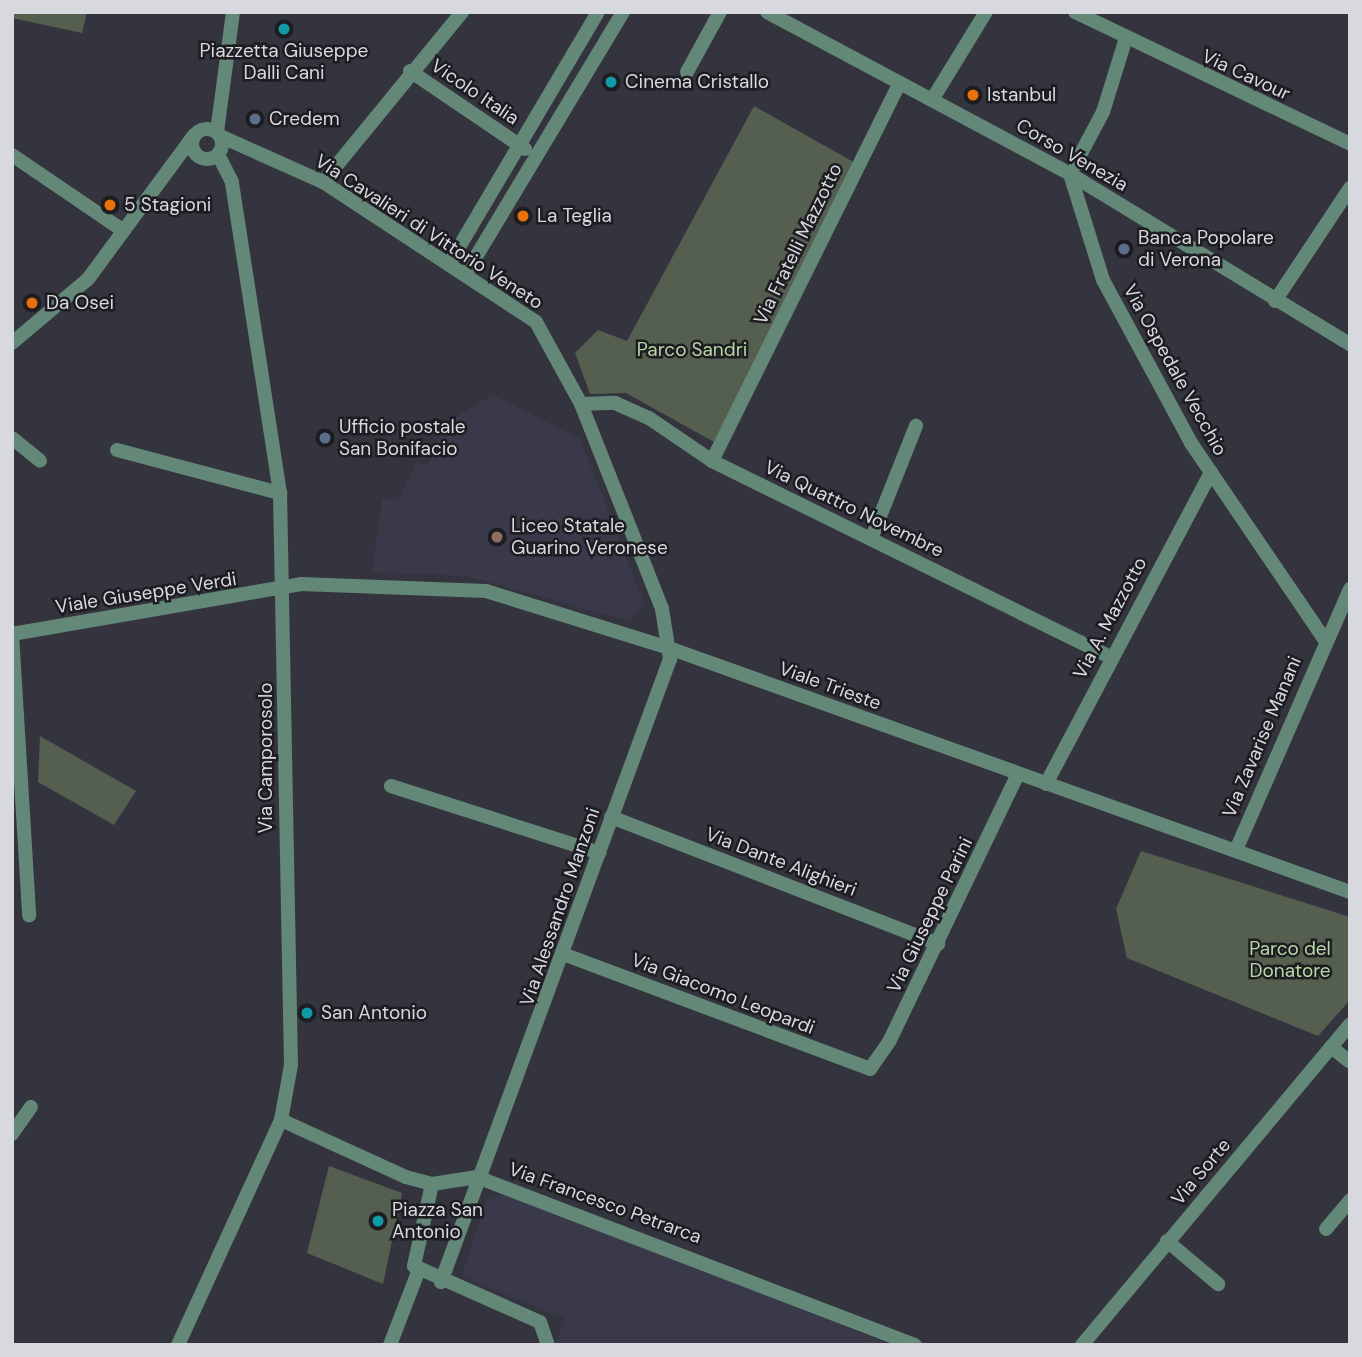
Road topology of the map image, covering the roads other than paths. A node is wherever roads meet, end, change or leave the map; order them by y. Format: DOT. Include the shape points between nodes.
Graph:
graph roads {
  1 [pos="233,12"];
  2 [pos="462,12"];
  3 [pos="598,12"];
  4 [pos="623,12"];
  5 [pos="720,12"];
  6 [pos="986,12"];
  7 [pos="1075,12"];
  8 [pos="770,13"];
  9 [pos="1125,41"];
  10 [pos="570,59"];
  11 [pos="587,69"];
  12 [pos="410,71"];
  13 [pos="687,72"];
  14 [pos="900,83"];
  15 [pos="932,100"];
  16 [pos="212,140"];
  17 [pos="519,145"];
  18 [pos="1350,145"];
  19 [pos="536,154"];
  20 [pos="12,155"];
  21 [pos="199,157"];
  22 [pos="1070,174"];
  23 [pos="162,177"];
  24 [pos="323,182"];
  25 [pos="1350,188"];
  26 [pos="124,230"];
  27 [pos="449,264"];
  28 [pos="465,275"];
  29 [pos="1275,301"];
  30 [pos="12,343"];
  31 [pos="1350,344"];
  32 [pos="581,404"];
  33 [pos="916,426"];
  34 [pos="12,438"];
  35 [pos="117,450"];
  36 [pos="40,461"];
  37 [pos="712,461"];
  38 [pos="1211,472"];
  39 [pos="280,493"];
  40 [pos="871,539"];
  41 [pos="285,587"];
  42 [pos="1350,589"];
  43 [pos="12,634"];
  44 [pos="1324,639"];
  45 [pos="669,648"];
  46 [pos="1111,657"];
  47 [pos="1018,774"];
  48 [pos="1046,783"];
  49 [pos="391,786"];
  50 [pos="611,817"];
  51 [pos="1236,850"];
  52 [pos="600,853"];
  53 [pos="1350,892"];
  54 [pos="30,915"];
  55 [pos="938,944"];
  56 [pos="563,954"];
  57 [pos="1350,1024"];
  58 [pos="1331,1047"];
  59 [pos="1350,1062"];
  60 [pos="870,1069"];
  61 [pos="31,1107"];
  62 [pos="281,1120"];
  63 [pos="12,1134"];
  64 [pos="477,1177"];
  65 [pos="432,1184"];
  66 [pos="1350,1200"];
  67 [pos="1326,1229"];
  68 [pos="1167,1241"];
  69 [pos="418,1272"];
  70 [pos="441,1282"];
  71 [pos="1218,1284"];
  72 [pos="1086,1340"];
  73 [pos="177,1345"];
  74 [pos="390,1345"];
  75 [pos="548,1345"];
  76 [pos="915,1345"];
  77 [pos="1102,1345"];
  1 -- 16 [label="street, Via Camporosolo"];
  2 -- 12 [label="street"];
  3 -- 10 [label="street"];
  4 -- 11 [label="street"];
  5 -- 13 [label="street"];
  6 -- 15 [label="street"];
  7 -- 9 [label="street, Via Cavour"];
  8 -- 14 [label="street, Corso Venezia"];
  9 -- 18 [label="street, Via Cavour"];
  9 -- 22 [label="street" via="1103,112"];
  10 -- 11 [label="street"];
  10 -- 17 [label="street"];
  11 -- 19 [label="street"];
  12 -- 17 [label="street, Vicolo Italia"];
  12 -- 24 [label="street"];
  14 -- 15 [label="street, Corso Venezia"];
  14 -- 37 [label="street, Via Fratelli Mazzotto"];
  15 -- 22 [label="street, Corso Venezia"];
  16 -- 21 [label="street, Via Cavalieri di Vittorio Veneto"];
  16 -- 21 [label="street"];
  16 -- 23 [label="street"];
  16 -- 24 [label="street, Via Cavalieri di Vittorio Veneto" via="248,145"];
  16 -- 39 [label="street, Via Camporosolo" via="232,182"];
  17 -- 19 [label="street, Vicolo Italia"];
  17 -- 27 [label="street"];
  19 -- 28 [label="street"];
  20 -- 26 [label="street"];
  21 -- 23 [label="street"];
  22 -- 29 [label="street, Corso Venezia"];
  22 -- 38 [label="street, Via Ospedale Vecchio" via="1104,280"];
  23 -- 26 [label="street"];
  24 -- 27 [label="street, Via Cavalieri di Vittorio Veneto"];
  25 -- 29 [label="street"];
  26 -- 30 [label="street" via="88,279"];
  27 -- 28 [label="street, Via Cavalieri di Vittorio Veneto"];
  28 -- 32 [label="street, Via Cavalieri di Vittorio Veneto" via="536,322"];
  29 -- 31 [label="street, Corso Venezia"];
  32 -- 37 [label="street, Via Quattro Novembre" via="615,403"];
  32 -- 45 [label="street, Via Cavalieri di Vittorio Veneto" via="662,609"];
  33 -- 40 [label="street"];
  34 -- 36 [label="street"];
  35 -- 39 [label="street"];
  37 -- 40 [label="street, Via Quattro Novembre"];
  38 -- 44 [label="street, Via Ospedale Vecchio"];
  38 -- 46 [label="street, Via A. Mazzotto"];
  39 -- 41 [label="street, Via Camporosolo"];
  40 -- 46 [label="street, Via Quattro Novembre"];
  41 -- 43 [label="street, Viale Giuseppe Verdi"];
  41 -- 45 [label="street, Viale Trieste" via="356,582 486,591"];
  41 -- 62 [label="street, Via Camporosolo" via="291,1065"];
  42 -- 44 [label="street, Via Zavarise Manani"];
  43 -- 54 [label="street"];
  44 -- 51 [label="street, Via Zavarise Manani"];
  45 -- 47 [label="street, Viale Trieste"];
  45 -- 50 [label="street, Via Alessandro Manzoni"];
  46 -- 48 [label="street, Via A. Mazzotto"];
  47 -- 48 [label="street, Viale Trieste"];
  47 -- 55 [label="street, Via Giuseppe Parini"];
  48 -- 51 [label="street, Viale Trieste"];
  49 -- 52 [label="street"];
  50 -- 52 [label="street, Via Alessandro Manzoni"];
  50 -- 55 [label="street, Via Dante Alighieri"];
  51 -- 53 [label="street, Viale Trieste"];
  52 -- 56 [label="street, Via Alessandro Manzoni"];
  55 -- 60 [label="street, Via Giuseppe Parini"];
  56 -- 60 [label="street, Via Giacomo Leopardi"];
  56 -- 64 [label="street, Via Alessandro Manzoni" via="502,1125"];
  57 -- 58 [label="street, Via Sorte"];
  58 -- 59 [label="street"];
  58 -- 68 [label="street, Via Sorte"];
  61 -- 63 [label="street"];
  62 -- 65 [label="street"];
  62 -- 73 [label="street, Via Camporosolo"];
  64 -- 65 [label="street, Via Francesco Petrarca"];
  64 -- 70 [label="street, Via Alessandro Manzoni"];
  64 -- 76 [label="street, Via Francesco Petrarca"];
  65 -- 69 [label="street" via="413,1256"];
  66 -- 67 [label="street"];
  68 -- 71 [label="street"];
  68 -- 72 [label="street, Via Sorte"];
  69 -- 70 [label="street"];
  69 -- 74 [label="street"];
  70 -- 75 [label="street" via="540,1322"];
  72 -- 77 [label="street"];
}
